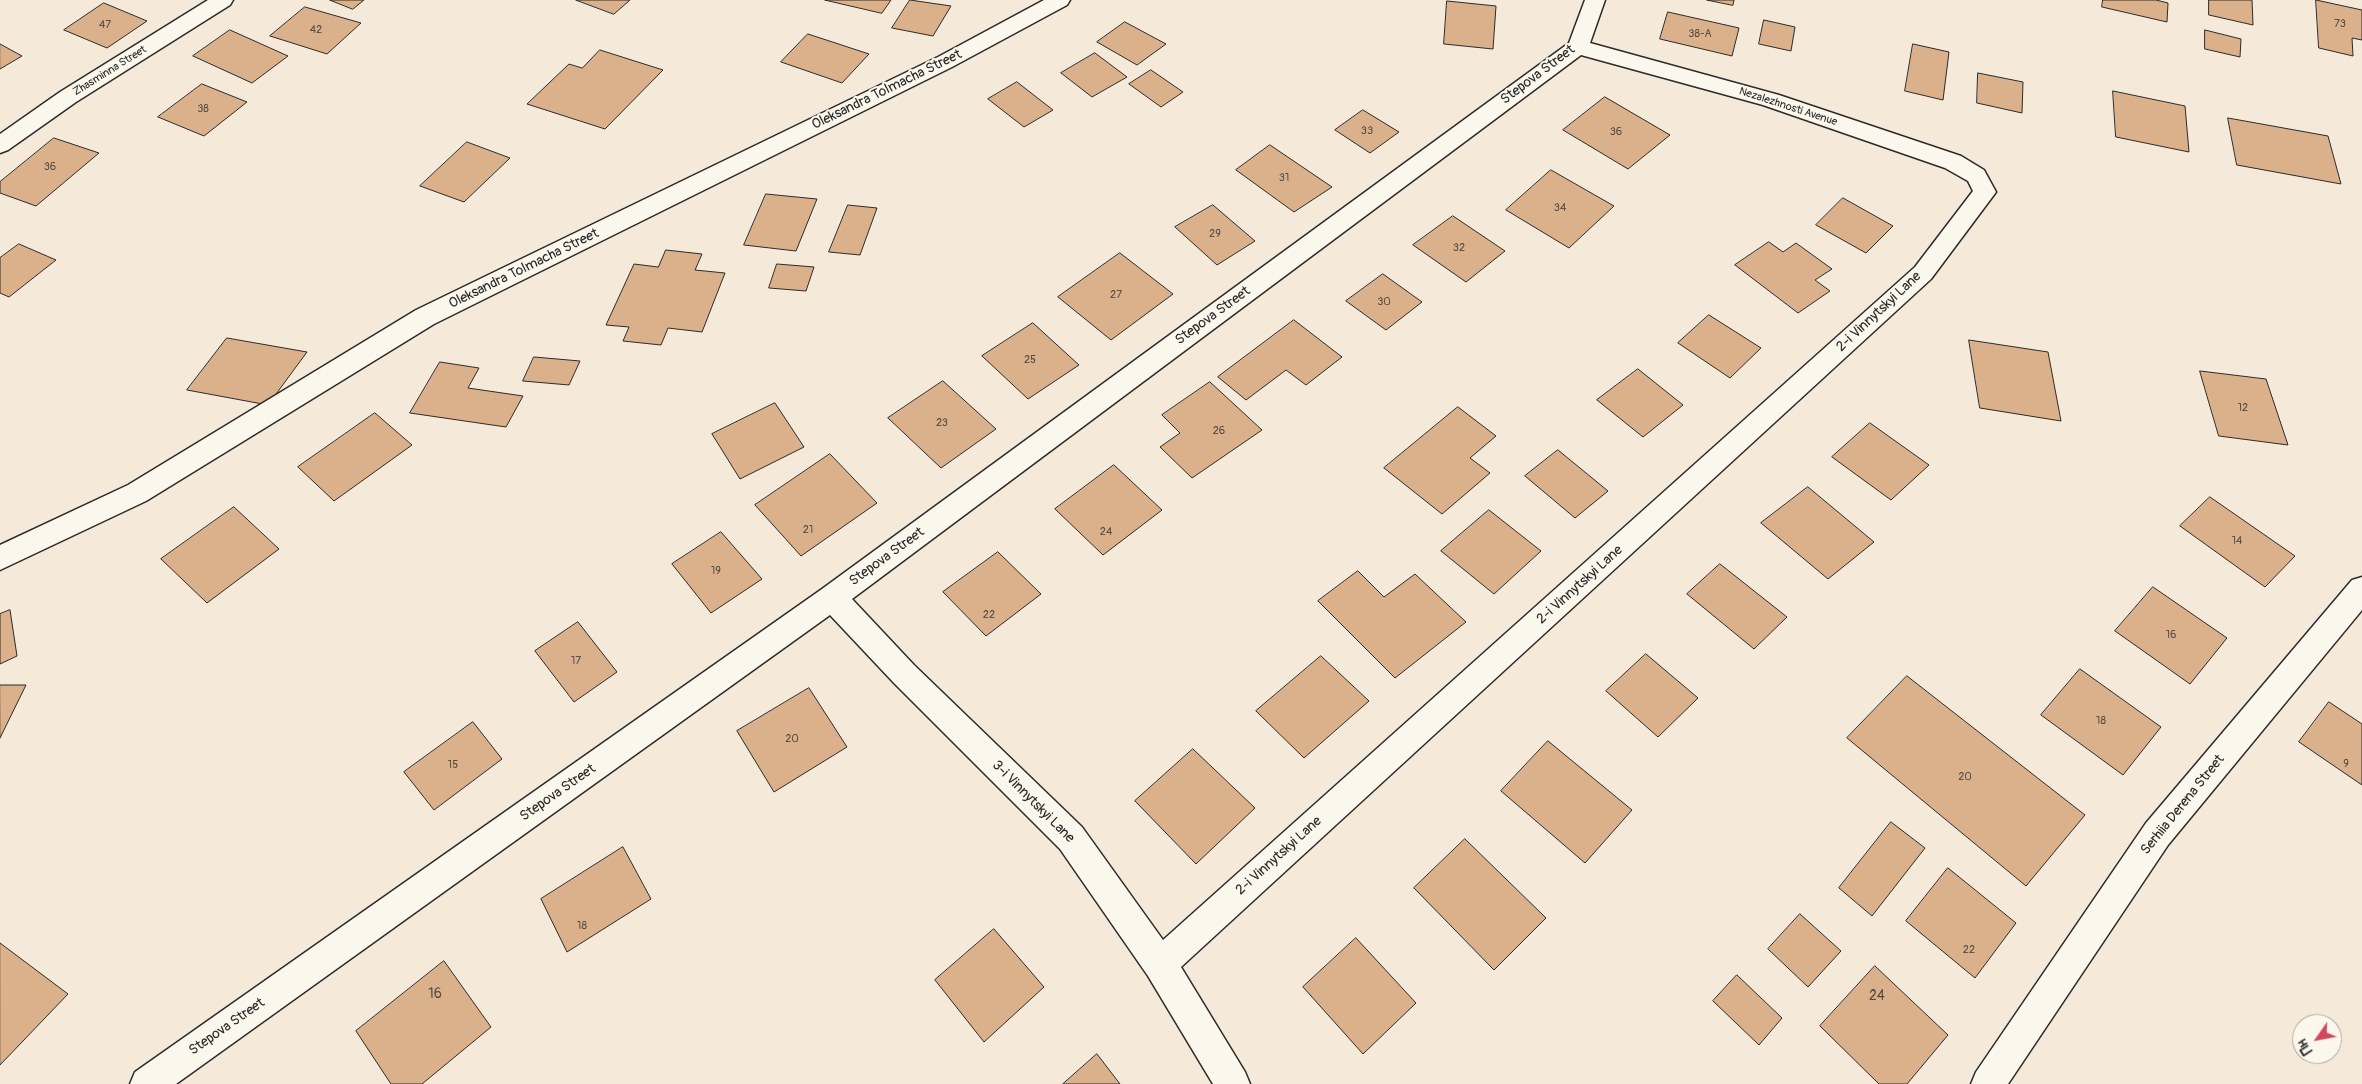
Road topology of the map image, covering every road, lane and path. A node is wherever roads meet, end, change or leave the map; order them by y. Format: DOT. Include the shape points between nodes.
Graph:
graph roads {
  1 [pos="222,0"];
  2 [pos="1060,0"];
  3 [pos="1595,0"];
  4 [pos="1578,47"];
  5 [pos="0,145"];
  6 [pos="1985,192"];
  7 [pos="0,558"];
  8 [pos="2362,589"];
  9 [pos="832,598"];
  10 [pos="1160,964"];
  11 [pos="147,1084"];
  12 [pos="1233,1084"];
  13 [pos="1988,1084"];
  1 -- 5 [label="street, Zhasminna Street" via="68,97"];
  2 -- 7 [label="street, Oleksandra Tolmacha Street" via="945,62 425,317 137,493"];
  3 -- 4 [label="street, Stepova Street"];
  4 -- 6 [label="street, Nezalezhnosti Avenue" via="1771,100 1953,162 1976,176"];
  4 -- 9 [label="street, Stepova Street"];
  6 -- 10 [label="street, 2-i Vinnytskyi Lane" via="1923,273"];
  8 -- 13 [label="street, Serhiia Derena Street" via="2157,834"];
  9 -- 10 [label="street, 3-i Vinnytskyi Lane" via="904,674 1071,838"];
  9 -- 11 [label="street, Stepova Street"];
  10 -- 12 [label="street, 3-i Vinnytskyi Lane"];
}
